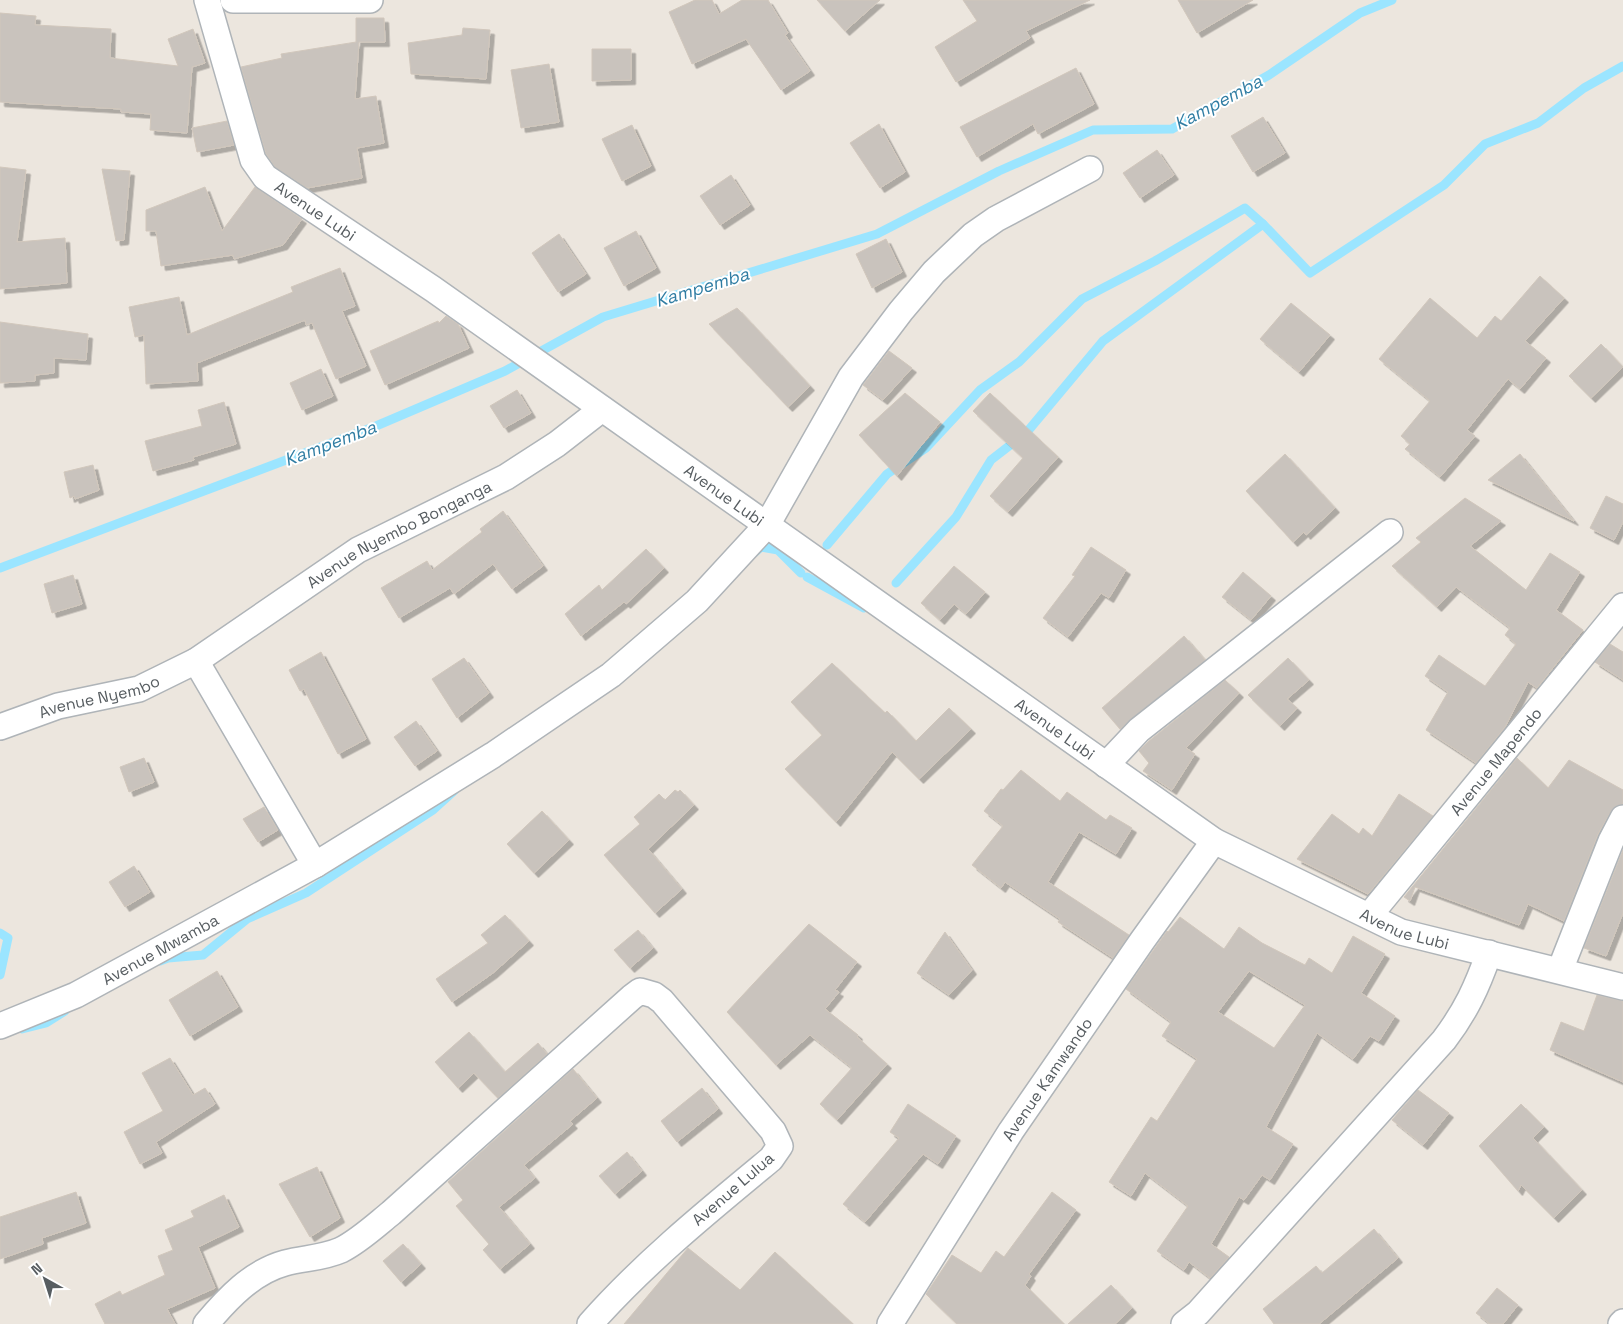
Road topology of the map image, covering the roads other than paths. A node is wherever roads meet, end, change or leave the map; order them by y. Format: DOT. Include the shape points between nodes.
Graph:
graph roads {
  1 [pos="207,0"];
  2 [pos="233,0"];
  3 [pos="357,0"];
  4 [pos="370,0"];
  5 [pos="1090,169"];
  6 [pos="602,409"];
  7 [pos="766,525"];
  8 [pos="1390,532"];
  9 [pos="1623,606"];
  10 [pos="196,662"];
  11 [pos="0,727"];
  12 [pos="1106,765"];
  13 [pos="1623,818"];
  14 [pos="1214,841"];
  15 [pos="315,865"];
  16 [pos="1368,916"];
  17 [pos="1489,953"];
  18 [pos="1560,970"];
  19 [pos="1623,987"];
  20 [pos="0,1026"];
  21 [pos="206,1324"];
  22 [pos="590,1324"];
  23 [pos="890,1324"];
  24 [pos="1184,1324"];
  1 -- 6 [label="street, Avenue Lubi" via="253,160 265,177"];
  2 -- 3 [label="street"];
  3 -- 4 [label="street"];
  5 -- 7 [label="street, Avenue Mwamba" via="996,219 972,235 934,272 852,377"];
  6 -- 7 [label="street, Avenue Lubi"];
  6 -- 10 [label="street, Avenue Nyembo Bonganga" via="557,444 506,477 358,550"];
  7 -- 12 [label="street, Avenue Lubi"];
  7 -- 15 [label="street, Avenue Mwamba" via="697,601 611,675 493,755"];
  8 -- 12 [label="street" via="1139,730"];
  9 -- 16 [label="street, Avenue Mapendo"];
  10 -- 11 [label="street, Avenue Nyembo" via="139,689 58,706"];
  10 -- 15 [label="street"];
  12 -- 14 [label="street, Avenue Lubi"];
  13 -- 18 [label="street"];
  14 -- 16 [label="street, Avenue Lubi"];
  14 -- 23 [label="street, Avenue Kamwando" via="1011,1131"];
  15 -- 20 [label="street, Avenue Mwamba" via="76,995"];
  16 -- 17 [label="street, Avenue Lubi" via="1401,932"];
  17 -- 18 [label="street, Avenue Lubi"];
  17 -- 24 [label="street" via="1475,993 1463,1016 1444,1040 1198,1313"];
  18 -- 19 [label="street, Avenue Lubi"];
  21 -- 22 [label="street, Avenue Lulua" via="234,1292 271,1269 327,1255 355,1242 640,991 662,1001 773,1131 780,1146 771,1159 662,1250"];
}
